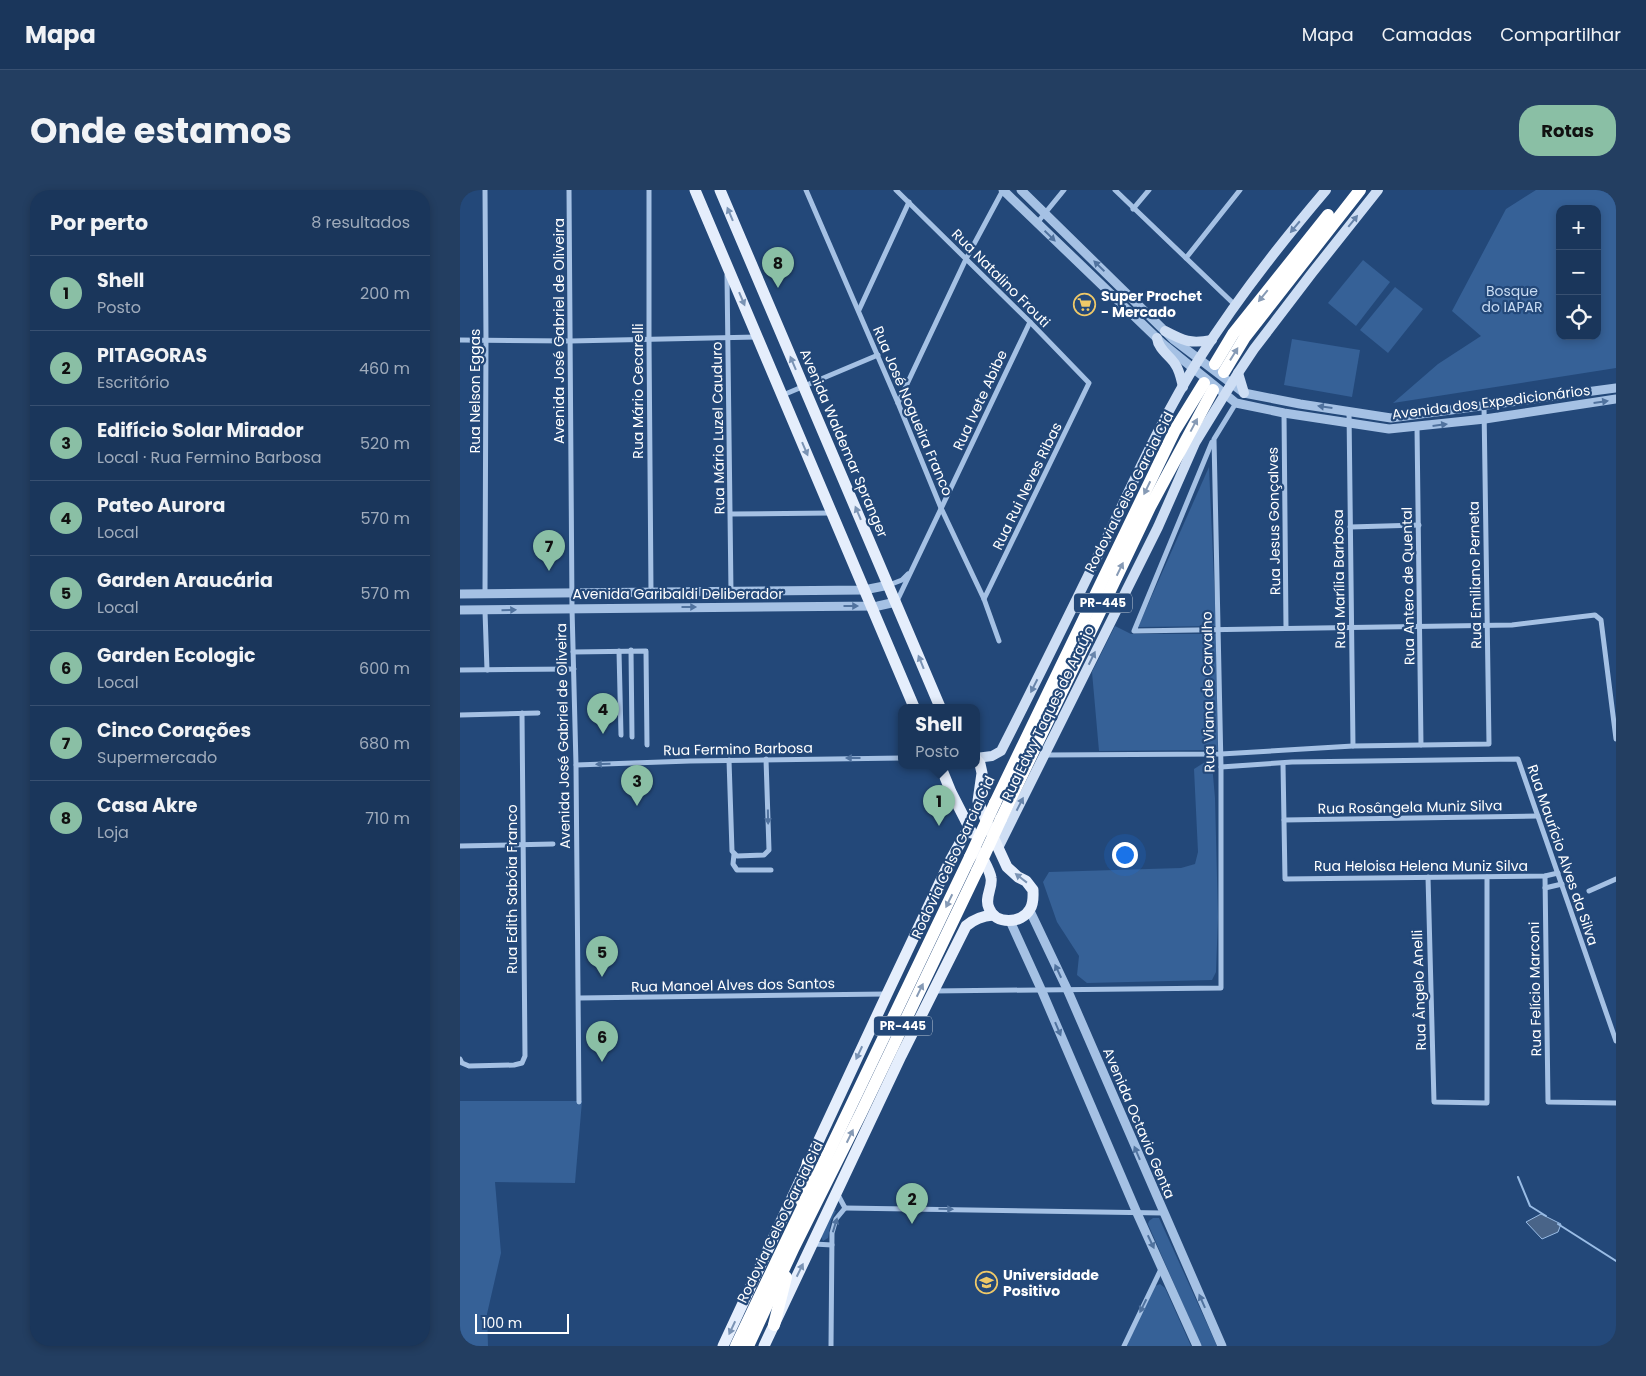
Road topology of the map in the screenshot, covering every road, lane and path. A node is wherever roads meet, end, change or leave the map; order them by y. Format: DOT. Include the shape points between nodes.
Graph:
graph roads {
  1 [pos="485,190"];
  2 [pos="569,190"];
  3 [pos="649,190"];
  4 [pos="695,190"];
  5 [pos="720,190"];
  6 [pos="806,190"];
  7 [pos="896,190"];
  8 [pos="1003,190"];
  9 [pos="1021,190"];
  10 [pos="1064,190"];
  11 [pos="1115,190"];
  12 [pos="1149,190"];
  13 [pos="1240,190"];
  14 [pos="1326,190"];
  15 [pos="1348,190"];
  16 [pos="1360,190"];
  17 [pos="1378,190"];
  18 [pos="909,202"];
  19 [pos="1134,209"];
  20 [pos="1046,214"];
  21 [pos="1037,223"];
  22 [pos="1186,258"];
  23 [pos="966,260"];
  24 [pos="727,264"];
  25 [pos="1234,305"];
  26 [pos="858,310"];
  27 [pos="1030,322"];
  28 [pos="1165,331"];
  29 [pos="758,337"];
  30 [pos="728,338"];
  31 [pos="1157,338"];
  32 [pos="486,339"];
  33 [pos="649,339"];
  34 [pos="460,340"];
  35 [pos="1212,340"];
  36 [pos="570,341"];
  37 [pos="878,355"];
  38 [pos="1199,359"];
  39 [pos="1193,369"];
  40 [pos="1238,373"];
  41 [pos="1089,383"];
  42 [pos="1232,384"];
  43 [pos="803,387"];
  44 [pos="1183,387"];
  45 [pos="1616,388"];
  46 [pos="1214,389"];
  47 [pos="1244,393"];
  48 [pos="782,396"];
  49 [pos="1616,399"];
  50 [pos="898,403"];
  51 [pos="1236,403"];
  52 [pos="1484,406"];
  53 [pos="1349,411"];
  54 [pos="1284,413"];
  55 [pos="1485,419"];
  56 [pos="1350,424"];
  57 [pos="1417,427"];
  58 [pos="1214,439"];
  59 [pos="1189,457"];
  60 [pos="941,508"];
  61 [pos="832,513"];
  62 [pos="731,514"];
  63 [pos="1419,525"];
  64 [pos="1350,527"];
  65 [pos="912,570"];
  66 [pos="889,585"];
  67 [pos="864,590"];
  68 [pos="651,592"];
  69 [pos="731,592"];
  70 [pos="485,593"];
  71 [pos="572,593"];
  72 [pos="460,594"];
  73 [pos="984,599"];
  74 [pos="896,602"];
  75 [pos="872,606"];
  76 [pos="572,608"];
  77 [pos="460,610"];
  78 [pos="485,610"];
  79 [pos="1487,626"];
  80 [pos="1420,627"];
  81 [pos="1286,628"];
  82 [pos="1351,628"];
  83 [pos="1218,629"];
  84 [pos="999,641"];
  85 [pos="632,650"];
  86 [pos="619,651"];
  87 [pos="573,652"];
  88 [pos="574,668"];
  89 [pos="460,670"];
  90 [pos="487,670"];
  91 [pos="913,704"];
  92 [pos="939,704"];
  93 [pos="538,713"];
  94 [pos="522,714"];
  95 [pos="460,715"];
  96 [pos="621,735"];
  97 [pos="632,737"];
  98 [pos="1616,739"];
  99 [pos="647,745"];
  100 [pos="1421,745"];
  101 [pos="1353,746"];
  102 [pos="1221,754"];
  103 [pos="1045,755"];
  104 [pos="898,758"];
  105 [pos="980,758"];
  106 [pos="766,759"];
  107 [pos="729,760"];
  108 [pos="980,764"];
  109 [pos="1283,764"];
  110 [pos="576,765"];
  111 [pos="1221,767"];
  112 [pos="943,769"];
  113 [pos="1538,816"];
  114 [pos="1284,820"];
  115 [pos="969,827"];
  116 [pos="552,844"];
  117 [pos="523,845"];
  118 [pos="460,846"];
  119 [pos="998,848"];
  120 [pos="734,854"];
  121 [pos="772,870"];
  122 [pos="1558,873"];
  123 [pos="1545,876"];
  124 [pos="1428,877"];
  125 [pos="1487,877"];
  126 [pos="1616,879"];
  127 [pos="1562,884"];
  128 [pos="1545,888"];
  129 [pos="1589,891"];
  130 [pos="1030,911"];
  131 [pos="993,914"];
  132 [pos="1010,921"];
  133 [pos="1041,989"];
  134 [pos="1067,989"];
  135 [pos="933,991"];
  136 [pos="887,994"];
  137 [pos="579,998"];
  138 [pos="1616,1041"];
  139 [pos="461,1061"];
  140 [pos="580,1102"];
  141 [pos="1616,1103"];
  142 [pos="808,1162"];
  143 [pos="837,1193"];
  144 [pos="845,1208"];
  145 [pos="1137,1213"];
  146 [pos="1163,1213"];
  147 [pos="801,1214"];
  148 [pos="813,1244"];
  149 [pos="832,1245"];
  150 [pos="794,1247"];
  151 [pos="1162,1267"];
  152 [pos="774,1325"];
  153 [pos="722,1346"];
  154 [pos="736,1346"];
  155 [pos="748,1346"];
  156 [pos="764,1346"];
  157 [pos="831,1346"];
  158 [pos="1124,1346"];
  159 [pos="1197,1346"];
  160 [pos="1222,1346"];
  1 -- 32 [label="street, Rua Nelson Eggas"];
  2 -- 36 [label="street, Avenida José Gabriel de Oliveira"];
  3 -- 33 [label="street, Rua Mário Cecarelli"];
  4 -- 24 [label="main road"];
  43 -- 5 [label="main road, Avenida Waldemar Spranger, one-way"];
  6 -- 26 [label="street, Rua José Nogueira Franco"];
  7 -- 18 [label="street, Rua Natalino Frouti"];
  8 -- 21 [label="street, Avenida dos Expedicionários"];
  8 -- 23 [label="street"];
  9 -- 20 [label="street, Avenida dos Expedicionários"];
  10 -- 20 [label="street"];
  11 -- 19 [label="street"];
  12 -- 19 [label="street"];
  13 -- 22 [label="street"];
  14 -- 25 [label="main road, Rodovia Celso Garcia Cid, one-way"];
  15 -- 16 [label="highway, one-way" via="1233,334 1219,368"];
  40 -- 17 [label="main road, Rodovia Celso Garcia Cid / PR-445, one-way"];
  18 -- 23 [label="street, Rua Natalino Frouti"];
  18 -- 26 [label="street"];
  19 -- 22 [label="street"];
  20 -- 21 [label="street"];
  28 -- 20 [label="street, Avenida dos Expedicionários, one-way"];
  21 -- 31 [label="street, Avenida dos Expedicionários, one-way"];
  22 -- 25 [label="street"];
  23 -- 27 [label="street, Rua Natalino Frouti"];
  23 -- 50 [label="street"];
  24 -- 29 [label="main road, one-way"];
  24 -- 30 [label="street, Rua Mário Luzel Cauduro"];
  25 -- 35 [label="main road, Rodovia Celso Garcia Cid"];
  26 -- 37 [label="street, Rua José Nogueira Franco"];
  27 -- 41 [label="street, Rua Natalino Frouti"];
  27 -- 60 [label="street, Rua Ivete Abibe"];
  28 -- 31 [label="street"];
  28 -- 35 [label="main road" via="1184,341"];
  28 -- 38 [label="street, Avenida dos Expedicionários"];
  29 -- 30 [label="street"];
  29 -- 48 [label="main road"];
  30 -- 33 [label="street"];
  30 -- 62 [label="street, Rua Mário Luzel Cauduro"];
  31 -- 39 [label="street, Avenida dos Expedicionários"];
  31 -- 44 [label="main road" via="1175,364"];
  32 -- 34 [label="street"];
  32 -- 36 [label="street"];
  32 -- 70 [label="street, Rua Nelson Eggas"];
  33 -- 36 [label="street"];
  33 -- 68 [label="street, Rua Mário Cecarelli"];
  35 -- 38 [label="main road, Rodovia Celso Garcia Cid"];
  36 -- 71 [label="street, Avenida José Gabriel de Oliveira"];
  37 -- 43 [label="street"];
  37 -- 50 [label="street, Rua José Nogueira Franco"];
  38 -- 39 [label="main road, Rodovia Celso Garcia Cid"];
  38 -- 42 [label="street, Avenida dos Expedicionários"];
  39 -- 44 [label="main road, Rodovia Celso Garcia Cid"];
  39 -- 46 [label="street, Avenida dos Expedicionários"];
  40 -- 42 [label="main road, Rodovia Celso Garcia Cid / PR-445"];
  40 -- 47 [label="main road"];
  41 -- 73 [label="street, Rua Rui Neves Ribas"];
  42 -- 46 [label="main road, Rodovia Celso Garcia Cid / PR-445"];
  42 -- 47 [label="street, Avenida dos Expedicionários"];
  43 -- 48 [label="street"];
  66 -- 43 [label="main road, Avenida Waldemar Spranger, one-way"];
  44 -- 105 [label="main road, Rodovia Celso Garcia Cid, one-way" via="1162,422 1001,751"];
  45 -- 52 [label="street, Avenida dos Expedicionários"];
  46 -- 51 [label="street, Avenida dos Expedicionários"];
  46 -- 59 [label="main road, Rodovia Celso Garcia Cid / PR-445"];
  46 -- 147 [label="highway, Rodovia Celso Garcia Cid / PR-445, one-way, bridge" via="1175,430 994,803"];
  150 -- 46 [label="highway, Rodovia Celso Garcia Cid / PR-445, one-way, bridge" via="1150,506"];
  53 -- 47 [label="street, Avenida dos Expedicionários, one-way"];
  48 -- 61 [label="main road, one-way"];
  55 -- 49 [label="street, Avenida dos Expedicionários, one-way"];
  50 -- 60 [label="street, Rua José Nogueira Franco"];
  51 -- 54 [label="street, Avenida dos Expedicionários"];
  51 -- 58 [label="street"];
  52 -- 53 [label="street, Avenida dos Expedicionários" via="1390,418"];
  52 -- 55 [label="street, Rua Emiliano Perneta"];
  53 -- 56 [label="street, Rua Marília Barbosa"];
  54 -- 56 [label="street, Avenida dos Expedicionários"];
  54 -- 81 [label="street, Rua Jesus Gonçalves"];
  57 -- 55 [label="street, Avenida dos Expedicionários, one-way"];
  55 -- 79 [label="street, Rua Emiliano Perneta"];
  56 -- 57 [label="street, Avenida dos Expedicionários" via="1389,429"];
  56 -- 64 [label="street, Rua Marília Barbosa"];
  57 -- 63 [label="street, Rua Antero de Quental"];
  58 -- 83 [label="street, Rua Viana de Carvalho"];
  58 -- 83 [label="street" via="1134,631"];
  103 -- 59 [label="main road, Rua Edwy Taques de Araújo, one-way" via="1158,527"];
  60 -- 65 [label="street, Rua Ivete Abibe"];
  60 -- 73 [label="street, Rua José Nogueira Franco"];
  61 -- 62 [label="street"];
  61 -- 67 [label="main road"];
  62 -- 69 [label="street, Rua Mário Luzel Cauduro"];
  63 -- 64 [label="street"];
  63 -- 80 [label="street, Rua Antero de Quental"];
  64 -- 82 [label="street, Rua Marília Barbosa"];
  65 -- 66 [label="street" via="902,580"];
  65 -- 74 [label="street, Rua Ivete Abibe"];
  66 -- 67 [label="street, Avenida Garibaldi Deliberador"];
  66 -- 74 [label="main road, Avenida Waldemar Spranger"];
  67 -- 69 [label="street, Avenida Garibaldi Deliberador"];
  67 -- 75 [label="main road"];
  68 -- 69 [label="street, Avenida Garibaldi Deliberador"];
  68 -- 71 [label="street, Avenida Garibaldi Deliberador"];
  70 -- 71 [label="street, Avenida Garibaldi Deliberador"];
  70 -- 72 [label="street, Avenida Garibaldi Deliberador"];
  71 -- 76 [label="street, Avenida José Gabriel de Oliveira"];
  73 -- 84 [label="street, Rua José Nogueira Franco"];
  74 -- 75 [label="street, Avenida Garibaldi Deliberador"];
  92 -- 74 [label="main road, Avenida Waldemar Spranger, one-way"];
  76 -- 75 [label="street, Avenida Garibaldi Deliberador, one-way"];
  75 -- 91 [label="main road"];
  78 -- 76 [label="street, Avenida Garibaldi Deliberador, one-way"];
  76 -- 87 [label="street, Avenida José Gabriel de Oliveira"];
  77 -- 78 [label="street, Avenida Garibaldi Deliberador"];
  78 -- 90 [label="street"];
  79 -- 80 [label="street"];
  79 -- 98 [label="street" via="1595,615 1601,620"];
  79 -- 100 [label="street, Rua Emiliano Perneta" via="1489,744"];
  80 -- 82 [label="street"];
  80 -- 100 [label="street, Rua Antero de Quental"];
  81 -- 82 [label="street"];
  81 -- 83 [label="street"];
  82 -- 101 [label="street, Rua Marília Barbosa"];
  83 -- 102 [label="street, Rua Viana de Carvalho"];
  85 -- 86 [label="street"];
  85 -- 97 [label="street"];
  85 -- 99 [label="street" via="646,650"];
  86 -- 87 [label="street"];
  86 -- 96 [label="street"];
  87 -- 88 [label="street, Avenida José Gabriel de Oliveira"];
  88 -- 90 [label="street"];
  88 -- 110 [label="street, Avenida José Gabriel de Oliveira"];
  89 -- 90 [label="street"];
  93 -- 94 [label="street"];
  94 -- 95 [label="street"];
  94 -- 117 [label="street, Rua Edith Sabóia Franco"];
  100 -- 101 [label="street"];
  101 -- 102 [label="street"];
  102 -- 103 [label="street"];
  102 -- 111 [label="street, Rua Viana de Carvalho"];
  119 -- 103 [label="main road, Rua Edwy Taques de Araújo, one-way"];
  104 -- 106 [label="street, Rua Fermino Barbosa, one-way"];
  106 -- 107 [label="street, Rua Fermino Barbosa"];
  106 -- 120 [label="street, one-way" via="769,850 764,855"];
  107 -- 110 [label="street, Rua Fermino Barbosa, one-way"];
  107 -- 120 [label="street"];
  108 -- 119 [label="main road" via="978,801"];
  109 -- 111 [label="street, Rua Maurício Alves da Silva"];
  109 -- 113 [label="street, Rua Maurício Alves da Silva" via="1518,759"];
  109 -- 114 [label="street"];
  110 -- 137 [label="street, Avenida José Gabriel de Oliveira"];
  111 -- 134 [label="street, Rua Viana de Carvalho" via="1221,988"];
  112 -- 115 [label="main road"];
  113 -- 114 [label="street, Rua Rosângela Muniz Silva"];
  113 -- 122 [label="street, Rua Maurício Alves da Silva"];
  114 -- 124 [label="street, Rua Heloisa Helena Muniz Silva" via="1285,879"];
  115 -- 131 [label="main road" via="992,878 988,907"];
  115 -- 136 [label="main road"];
  116 -- 117 [label="street"];
  117 -- 118 [label="street"];
  117 -- 139 [label="street, Rua Edith Sabóia Franco" via="525,1056 522,1063 469,1066"];
  130 -- 119 [label="main road, one-way" via="1033,890 1008,866"];
  120 -- 121 [label="street" via="733,864 737,870"];
  122 -- 123 [label="street, Rua Heloisa Helena Muniz Silva"];
  122 -- 127 [label="street, Rua Maurício Alves da Silva"];
  123 -- 125 [label="street, Rua Heloisa Helena Muniz Silva"];
  123 -- 128 [label="street, Rua Felício Marconi"];
  124 -- 125 [label="street, Rua Heloisa Helena Muniz Silva"];
  124 -- 125 [label="street, Rua Ângelo Anelli" via="1434,1102 1488,1103"];
  126 -- 129 [label="street"];
  127 -- 128 [label="street"];
  127 -- 138 [label="street, Rua Maurício Alves da Silva"];
  128 -- 141 [label="street, Rua Felício Marconi" via="1548,1102"];
  130 -- 132 [label="main road"];
  134 -- 130 [label="street, Avenida Octavio Genta, one-way"];
  131 -- 132 [label="main road"];
  131 -- 135 [label="main road" via="972,920 966,926"];
  132 -- 133 [label="street"];
  133 -- 134 [label="street"];
  133 -- 135 [label="street"];
  133 -- 145 [label="street, one-way"];
  146 -- 134 [label="street, Avenida Octavio Genta, one-way"];
  135 -- 143 [label="main road, PR-445"];
  136 -- 137 [label="street, Rua Manoel Alves dos Santos"];
  136 -- 142 [label="main road, one-way"];
  137 -- 140 [label="street, Avenida José Gabriel de Oliveira"];
  142 -- 147 [label="highway"];
  142 -- 153 [label="main road, one-way"];
  143 -- 144 [label="street"];
  143 -- 148 [label="main road, PR-445"];
  144 -- 145 [label="street, one-way"];
  149 -- 144 [label="street, one-way" via="834,1225"];
  145 -- 146 [label="street"];
  145 -- 151 [label="street, one-way"];
  160 -- 146 [label="street, Avenida Octavio Genta, one-way"];
  147 -- 154 [label="highway, Rodovia Celso Garcia Cid / PR-445"];
  148 -- 149 [label="street"];
  152 -- 148 [label="main road, PR-445, one-way"];
  149 -- 157 [label="street"];
  150 -- 152 [label="highway"];
  150 -- 155 [label="highway, Rodovia Celso Garcia Cid / PR-445"];
  151 -- 158 [label="street, one-way"];
  151 -- 159 [label="street"];
  152 -- 156 [label="main road, PR-445"];
}
